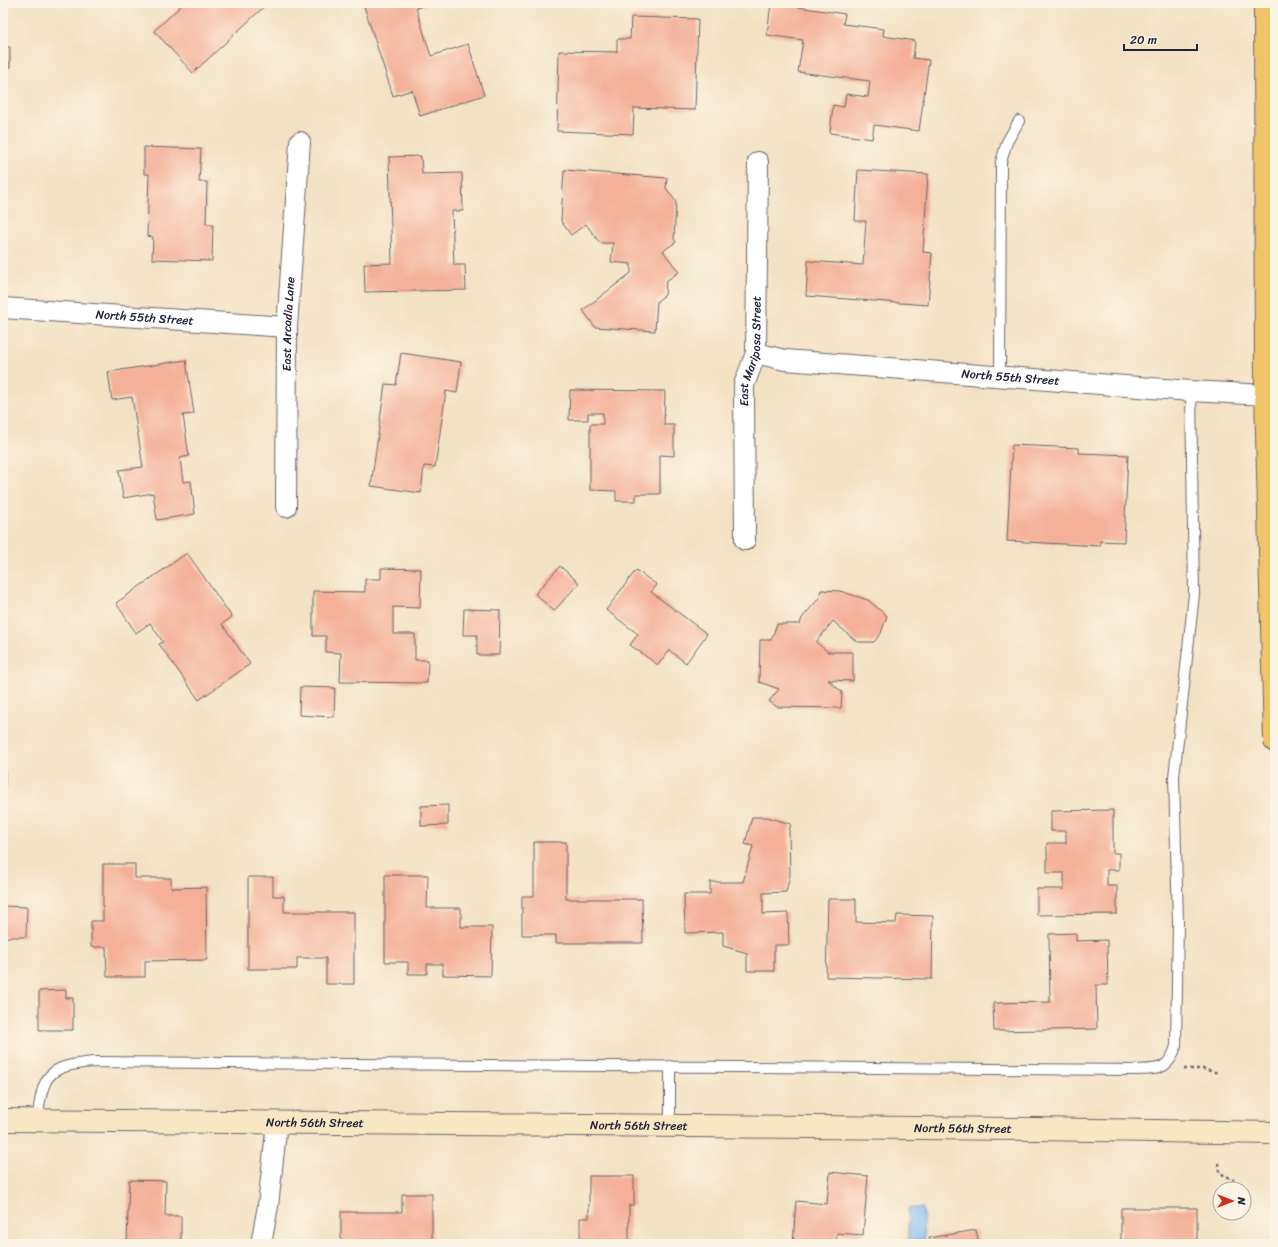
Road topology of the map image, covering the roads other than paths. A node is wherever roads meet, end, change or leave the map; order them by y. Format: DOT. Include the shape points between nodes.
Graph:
graph roads {
  1 [pos="1265,3"];
  2 [pos="1019,121"];
  3 [pos="300,142"];
  4 [pos="758,162"];
  5 [pos="3,308"];
  6 [pos="287,327"];
  7 [pos="756,353"];
  8 [pos="1000,376"];
  9 [pos="1191,391"];
  10 [pos="1266,395"];
  11 [pos="286,507"];
  12 [pos="745,540"];
  13 [pos="1275,742"];
  14 [pos="670,1066"];
  15 [pos="3,1120"];
  16 [pos="37,1121"];
  17 [pos="278,1122"];
  18 [pos="670,1127"];
  19 [pos="1275,1133"];
  20 [pos="261,1244"];
  1 -- 10 [label="main road"];
  2 -- 8 [label="lane" via="1007,142 1001,162"];
  3 -- 6 [label="street, East Arcadia Lane"];
  4 -- 7 [label="street, East Mariposa Street"];
  5 -- 6 [label="street, North 55th Street"];
  6 -- 11 [label="street, East Arcadia Lane"];
  7 -- 8 [label="street, North 55th Street" via="785,360"];
  7 -- 12 [label="street, East Mariposa Street" via="744,385"];
  8 -- 9 [label="street, North 55th Street"];
  9 -- 10 [label="street, North 55th Street"];
  9 -- 14 [label="lane" via="1194,581 1174,776 1178,922 1176,1046 1173,1058 1165,1066 1136,1070"];
  10 -- 13 [label="main road"];
  14 -- 16 [label="lane" via="102,1062 73,1064 59,1067 44,1084"];
  14 -- 18 [label="lane"];
  15 -- 16 [label="main road, North 56th Street"];
  16 -- 17 [label="main road, North 56th Street"];
  17 -- 18 [label="main road, North 56th Street"];
  17 -- 20 [label="street"];
  18 -- 19 [label="main road, North 56th Street"];
}
